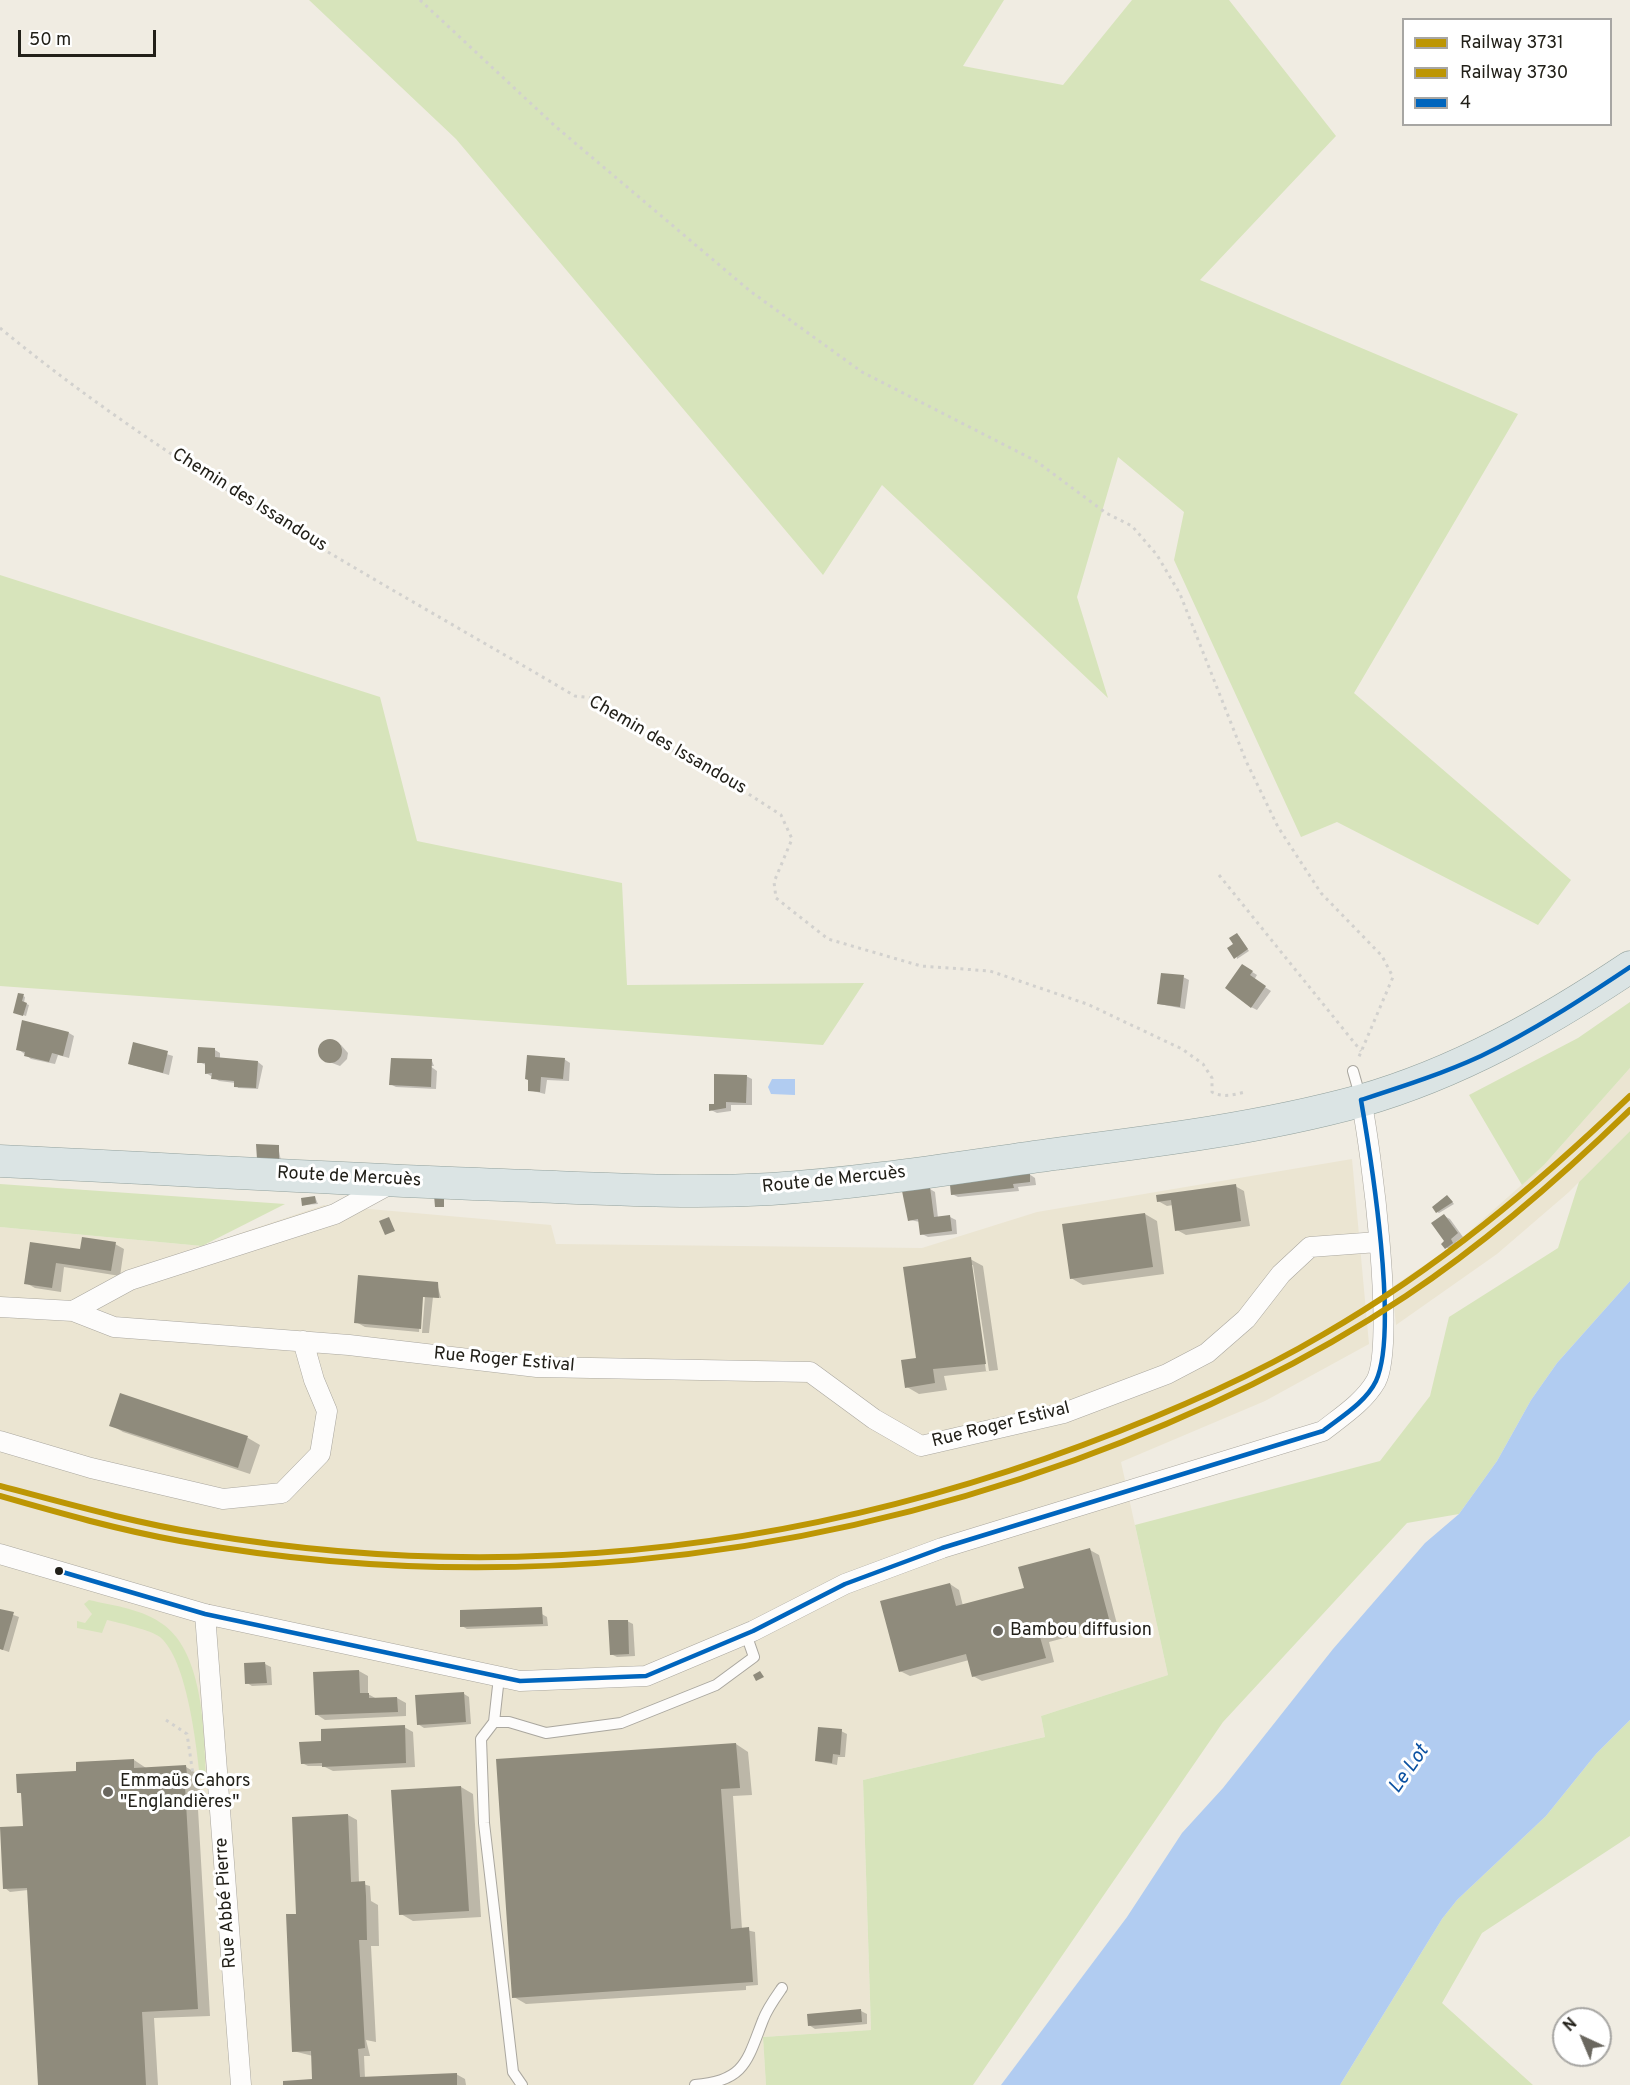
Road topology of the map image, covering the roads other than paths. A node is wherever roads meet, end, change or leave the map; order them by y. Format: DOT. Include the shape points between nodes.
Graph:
graph roads {
  1 [pos="1630,967"];
  2 [pos="1357,1086"];
  3 [pos="0,1161"];
  4 [pos="394,1181"];
  5 [pos="1378,1242"];
  6 [pos="0,1307"];
  7 [pos="73,1311"];
  8 [pos="303,1341"];
  9 [pos="0,1441"];
  10 [pos="0,1554"];
  11 [pos="205,1614"];
  12 [pos="746,1634"];
  13 [pos="499,1677"];
  14 [pos="494,1722"];
  15 [pos="782,1988"];
  16 [pos="241,2085"];
  17 [pos="522,2085"];
  18 [pos="695,2085"];
  1 -- 2 [label="main road, Route de Mercuès" via="1571,1007 1494,1049 1424,1079"];
  2 -- 4 [label="main road, Route de Mercuès" via="1269,1121 1130,1144 773,1189 681,1191"];
  2 -- 5 [label="street"];
  3 -- 4 [label="main road, Route de Mercuès"];
  4 -- 7 [label="street" via="335,1214 130,1280"];
  5 -- 8 [label="street, Rue Roger Estival" via="1310,1247 1281,1274 1246,1319 1207,1353 1167,1374 1064,1413 921,1446 874,1419 810,1372 537,1367"];
  5 -- 12 [label="street" via="1384,1342 1377,1379 1354,1407 1323,1431 942,1548 845,1584"];
  6 -- 7 [label="street, Rue Roger Estival"];
  7 -- 8 [label="street, Rue Roger Estival" via="114,1327"];
  8 -- 9 [label="street" via="327,1411 320,1454 282,1493 223,1499 91,1468"];
  10 -- 11 [label="street"];
  11 -- 13 [label="street"];
  11 -- 16 [label="street, Rue Abbé Pierre"];
  12 -- 13 [label="street" via="646,1676 519,1681"];
  12 -- 14 [label="lane" via="754,1658 716,1685 621,1723 546,1733 509,1722"];
  13 -- 14 [label="lane"];
  14 -- 17 [label="lane" via="481,1739 484,1823 513,2072"];
  15 -- 18 [label="lane" via="764,2018 751,2057 730,2077"];
}
